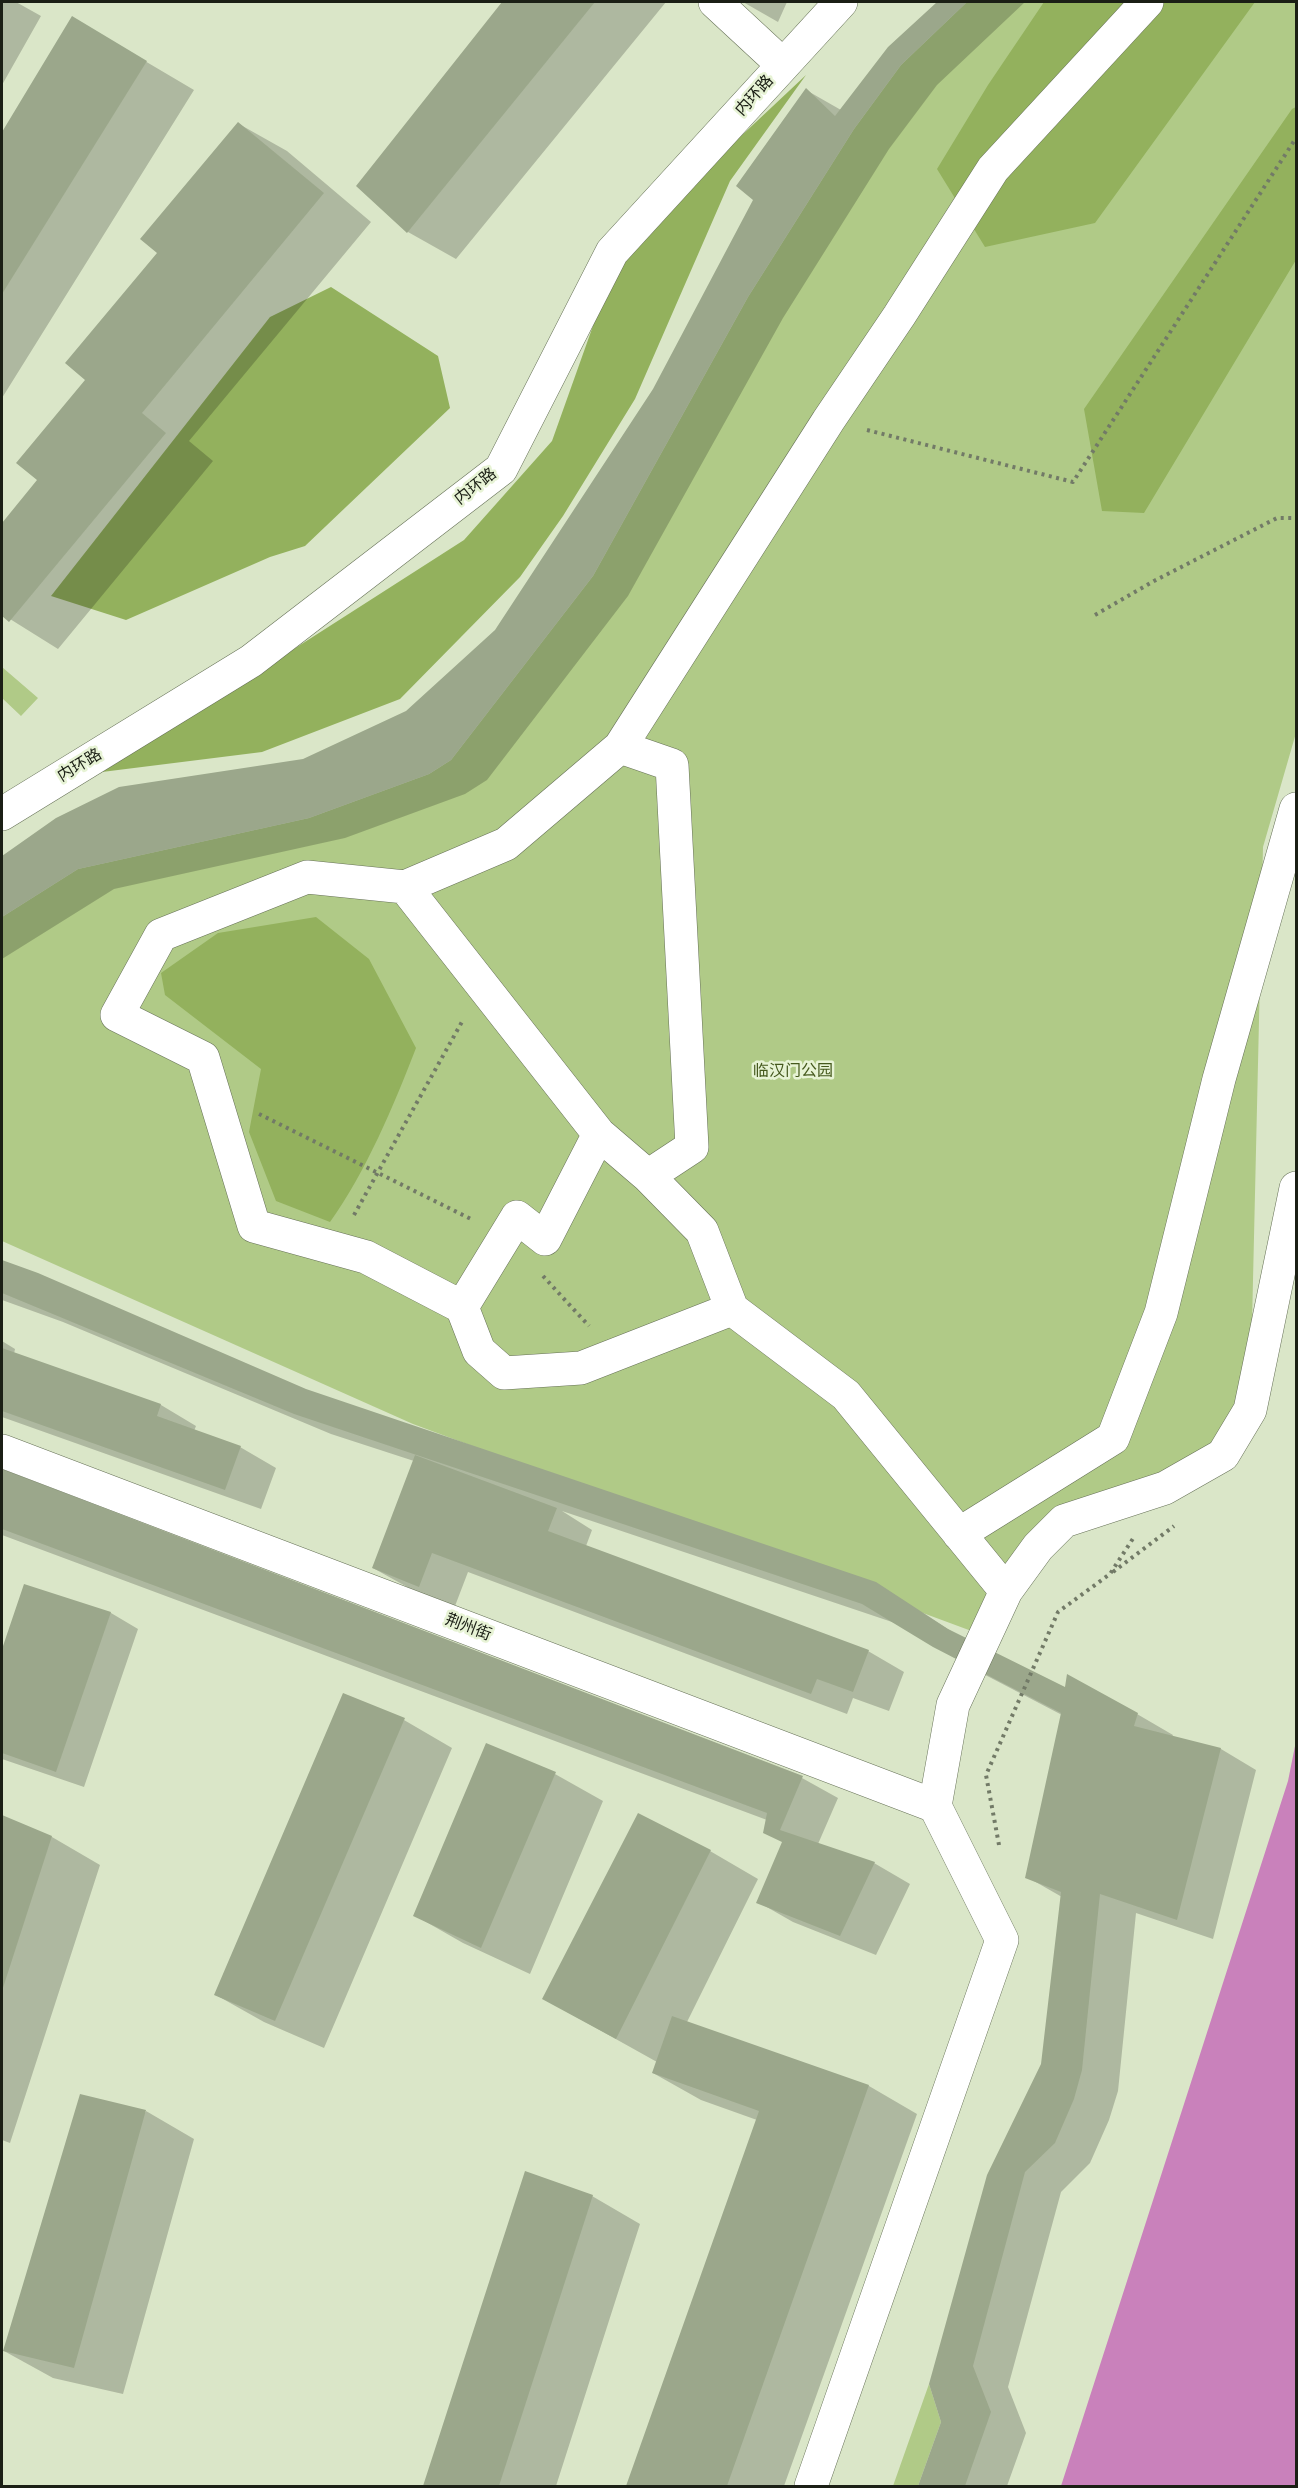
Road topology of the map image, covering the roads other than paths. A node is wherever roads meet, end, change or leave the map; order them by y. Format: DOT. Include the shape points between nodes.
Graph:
graph roads {
  1 [pos="715,2"];
  2 [pos="841,2"];
  3 [pos="1147,2"];
  4 [pos="783,65"];
  5 [pos="620,747"];
  6 [pos="1296,809"];
  7 [pos="2,814"];
  8 [pos="405,886"];
  9 [pos="599,1134"];
  10 [pos="648,1176"];
  11 [pos="1296,1188"];
  12 [pos="462,1308"];
  13 [pos="732,1309"];
  14 [pos="2,1451"];
  15 [pos="959,1534"];
  16 [pos="1006,1591"];
  17 [pos="935,1806"];
  18 [pos="811,2487"];
  1 -- 4 [label="street"];
  2 -- 4 [label="street, 内环路"];
  3 -- 5 [label="street" via="993,169"];
  4 -- 7 [label="street, 内环路" via="612,252 501,469 251,661"];
  5 -- 8 [label="street" via="506,844"];
  5 -- 10 [label="street" via="672,765 692,1147"];
  6 -- 15 [label="street" via="1219,1079 1161,1313 1113,1438"];
  8 -- 9 [label="street"];
  8 -- 12 [label="street" via="307,877 161,935 117,1015 203,1058 254,1226 366,1257"];
  9 -- 10 [label="street"];
  9 -- 12 [label="street" via="545,1239 516,1217"];
  10 -- 13 [label="street" via="702,1231"];
  11 -- 16 [label="street" via="1250,1410 1223,1455 1165,1488 1064,1521 1038,1547"];
  12 -- 13 [label="street" via="479,1351 504,1373 581,1368"];
  13 -- 15 [label="street" via="846,1395"];
  14 -- 17 [label="street, 荆州街"];
  15 -- 16 [label="street"];
  16 -- 17 [label="street" via="953,1705"];
  17 -- 18 [label="street" via="1002,1940"];
}
